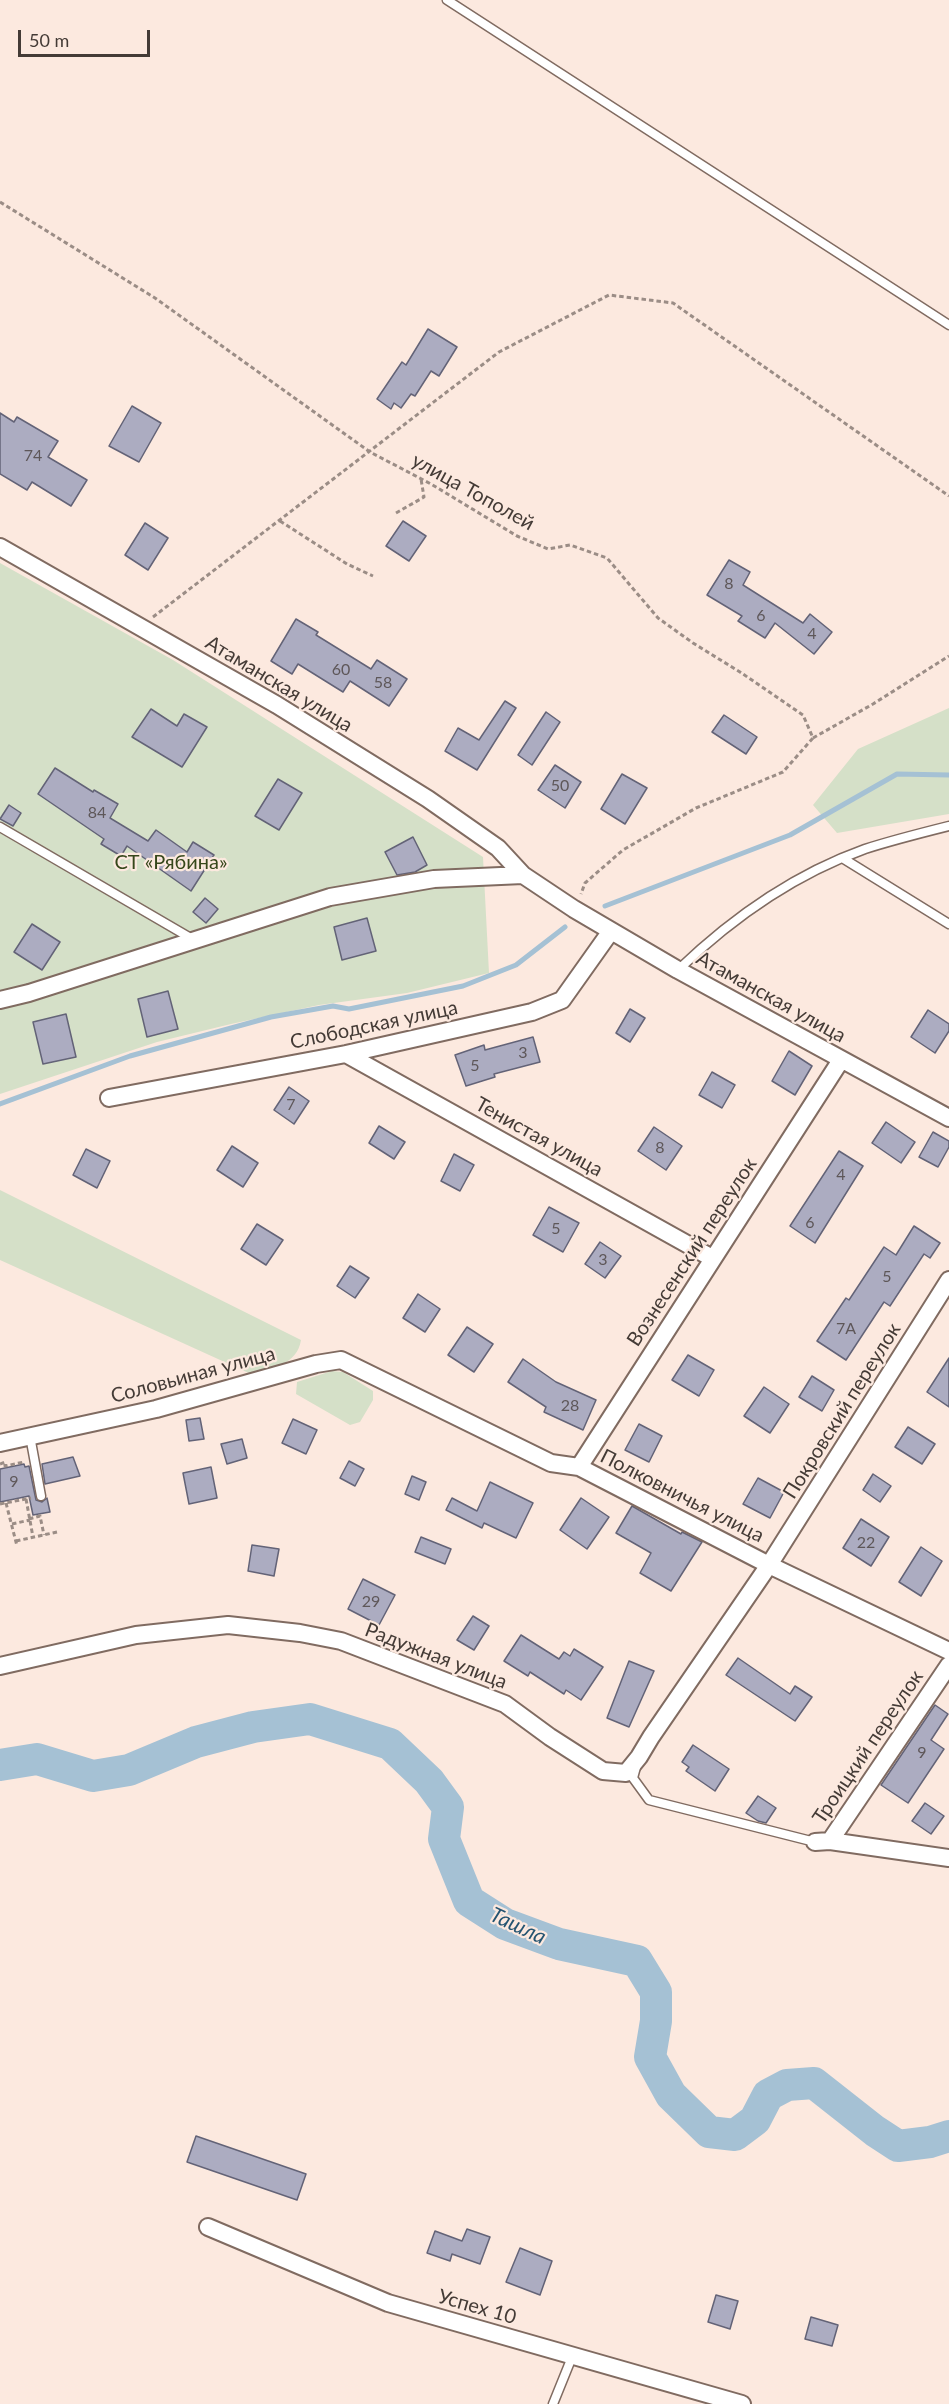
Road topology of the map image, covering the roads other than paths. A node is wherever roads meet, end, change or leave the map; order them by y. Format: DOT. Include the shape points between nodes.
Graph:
graph roads {
  1 [pos="447,0"];
  2 [pos="949,325"];
  3 [pos="0,547"];
  4 [pos="949,826"];
  5 [pos="0,827"];
  6 [pos="844,859"];
  7 [pos="523,875"];
  8 [pos="949,924"];
  9 [pos="611,931"];
  10 [pos="195,940"];
  11 [pos="678,970"];
  12 [pos="0,1000"];
  13 [pos="346,1054"];
  14 [pos="841,1060"];
  15 [pos="109,1098"];
  16 [pos="949,1118"];
  17 [pos="712,1258"];
  18 [pos="949,1280"];
  19 [pos="393,1385"];
  20 [pos="30,1436"];
  21 [pos="0,1443"];
  22 [pos="579,1467"];
  23 [pos="41,1496"];
  24 [pos="770,1565"];
  25 [pos="949,1651"];
  26 [pos="949,1665"];
  27 [pos="0,1666"];
  28 [pos="639,1757"];
  29 [pos="822,1841"];
  30 [pos="949,1858"];
  31 [pos="208,2227"];
  32 [pos="572,2357"];
  33 [pos="553,2404"];
  34 [pos="742,2404"];
  1 -- 2 [label="lane"];
  3 -- 7 [label="street, Атаманская улица" via="277,705 428,799 498,848"];
  4 -- 6 [label="lane"];
  5 -- 10 [label="lane"];
  6 -- 8 [label="lane"];
  6 -- 11 [label="lane" via="784,886 702,947"];
  7 -- 9 [label="street, Атаманская улица"];
  7 -- 10 [label="street" via="434,879 330,897"];
  9 -- 11 [label="street, Атаманская улица"];
  9 -- 13 [label="street, Слободская улица" via="562,1000 532,1012"];
  10 -- 12 [label="street"];
  11 -- 14 [label="street, Атаманская улица"];
  13 -- 15 [label="street, Слободская улица"];
  13 -- 17 [label="street, Тенистая улица"];
  14 -- 16 [label="street, Атаманская улица"];
  14 -- 17 [label="street, Вознесенский переулок"];
  17 -- 22 [label="street, Вознесенский переулок"];
  18 -- 24 [label="street, Покровский переулок"];
  19 -- 20 [label="street, Соловьиная улица" via="341,1360 156,1409"];
  19 -- 22 [label="street, Полковничья улица" via="551,1462"];
  20 -- 21 [label="street, Соловьиная улица"];
  20 -- 23 [label="lane"];
  22 -- 24 [label="street, Полковничья улица"];
  24 -- 25 [label="street, Полковничья улица"];
  24 -- 28 [label="street, Радужная улица"];
  26 -- 29 [label="street, Троицкий переулок"];
  27 -- 28 [label="street, Радужная улица" via="136,1635 228,1625 300,1633 341,1641 506,1704 603,1771 626,1773"];
  28 -- 29 [label="lane" via="633,1778 649,1800"];
  29 -- 30 [label="street"];
  31 -- 32 [label="street, Успех 10" via="388,2303"];
  32 -- 33 [label="lane"];
  32 -- 34 [label="street, Успех 10"];
}
